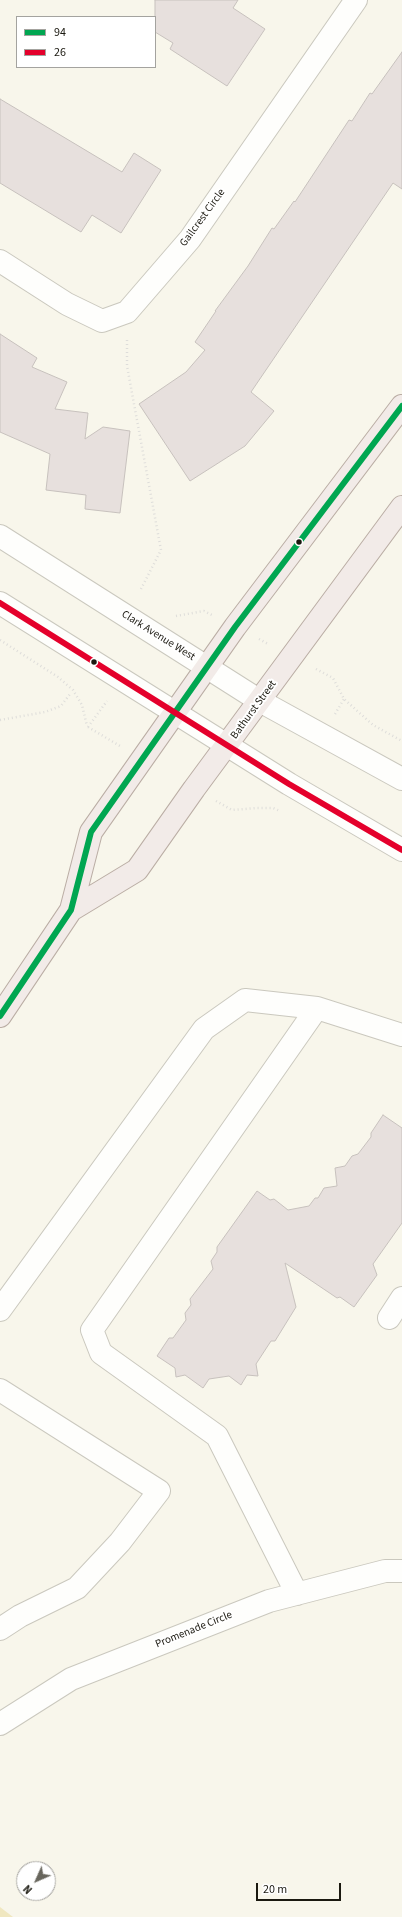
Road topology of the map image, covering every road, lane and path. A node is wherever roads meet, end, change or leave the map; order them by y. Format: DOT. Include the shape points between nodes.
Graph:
graph roads {
  1 [pos="350,2"];
  2 [pos="0,261"];
  3 [pos="127,312"];
  4 [pos="402,406"];
  5 [pos="402,507"];
  6 [pos="0,536"];
  7 [pos="141,589"];
  8 [pos="0,603"];
  9 [pos="204,611"];
  10 [pos="169,617"];
  11 [pos="0,640"];
  12 [pos="208,667"];
  13 [pos="333,678"];
  14 [pos="70,694"];
  15 [pos="260,701"];
  16 [pos="101,709"];
  17 [pos="173,713"];
  18 [pos="0,720"];
  19 [pos="88,726"];
  20 [pos="402,741"];
  21 [pos="227,746"];
  22 [pos="141,759"];
  23 [pos="402,779"];
  24 [pos="194,789"];
  25 [pos="273,808"];
  26 [pos="402,850"];
  27 [pos="71,910"];
  28 [pos="317,1008"];
  29 [pos="0,1016"];
  30 [pos="402,1035"];
  31 [pos="402,1298"];
  32 [pos="0,1310"];
  33 [pos="389,1318"];
  34 [pos="0,1390"];
  35 [pos="402,1571"];
  36 [pos="297,1594"];
  37 [pos="0,1629"];
  38 [pos="0,1724"];
  1 -- 3 [label="street, Gailcrest Circle" via="190,239"];
  2 -- 3 [label="street, Gailcrest Circle" via="67,304 102,321"];
  3 -- 7 [label="path" via="127,366 161,550"];
  4 -- 12 [label="main road, Bathurst Street" via="235,627"];
  5 -- 15 [label="main road, Bathurst Street"];
  6 -- 12 [label="street, Clark Avenue West"];
  8 -- 17 [label="street"];
  9 -- 10 [label="path"];
  11 -- 19 [label="path" via="58,677 73,690 82,705"];
  12 -- 15 [label="street, Clark Avenue West"];
  12 -- 17 [label="main road, Bathurst Street"];
  13 -- 20 [label="path" via="344,699 373,725"];
  14 -- 18 [label="path" via="61,706 45,712"];
  15 -- 21 [label="main road, Bathurst Street"];
  15 -- 23 [label="street, Clark Avenue West"];
  16 -- 19 [label="path"];
  17 -- 21 [label="street"];
  17 -- 22 [label="main road, Bathurst Street"];
  19 -- 22 [label="path"];
  21 -- 24 [label="main road, Bathurst Street"];
  21 -- 26 [label="street"];
  22 -- 27 [label="main road, Bathurst Street" via="91,832"];
  24 -- 25 [label="path" via="232,810"];
  24 -- 27 [label="main road, Bathurst Street" via="137,870"];
  27 -- 29 [label="main road, Bathurst Street"];
  28 -- 30 [label="street"];
  28 -- 32 [label="street" via="245,1000 204,1030"];
  28 -- 36 [label="street" via="92,1330 101,1354 217,1436"];
  31 -- 33 [label="street"];
  34 -- 37 [label="street" via="158,1491 120,1542 77,1588 20,1616"];
  35 -- 36 [label="street, Promenade Circle" via="385,1571"];
  36 -- 38 [label="street, Promenade Circle" via="269,1601 71,1679"];
}
